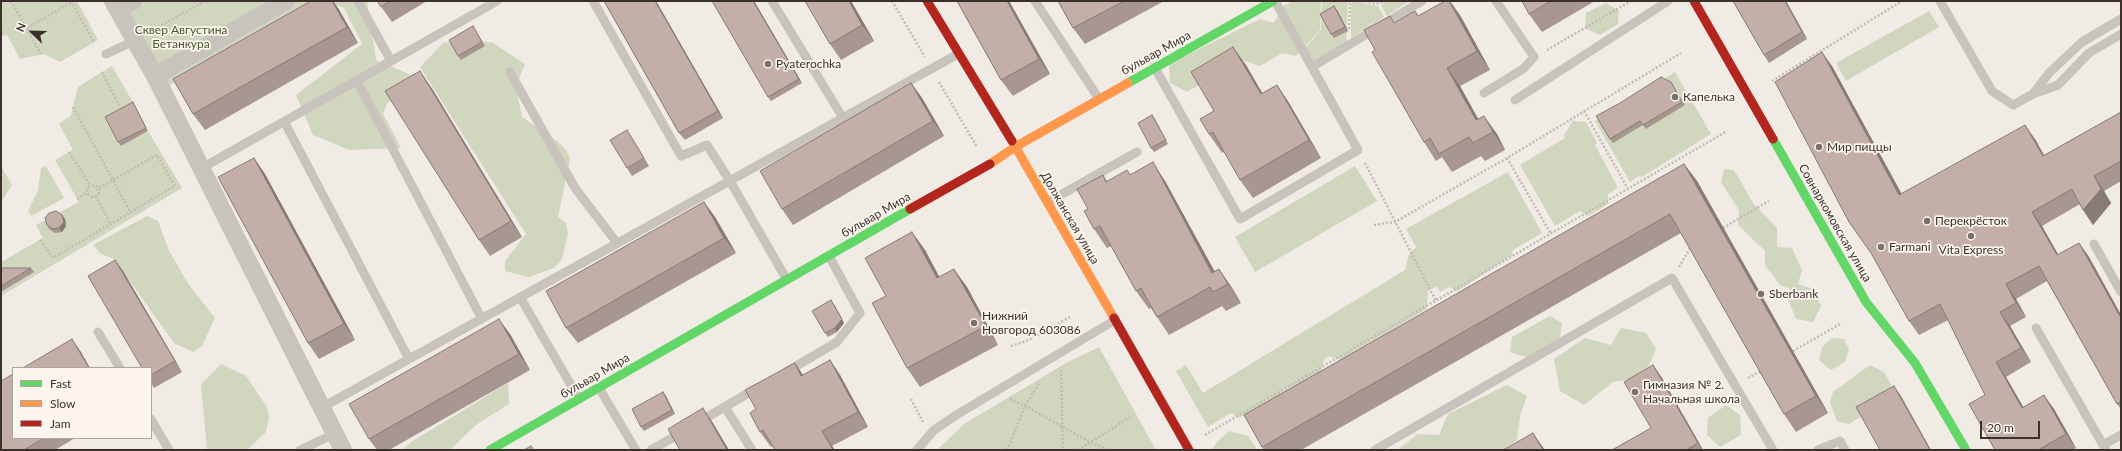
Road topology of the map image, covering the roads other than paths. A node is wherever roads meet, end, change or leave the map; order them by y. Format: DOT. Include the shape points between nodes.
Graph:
graph roads {
  1 [pos="286,1"];
  2 [pos="358,1"];
  3 [pos="497,1"];
  4 [pos="593,1"];
  5 [pos="772,1"];
  6 [pos="927,1"];
  7 [pos="1274,1"];
  8 [pos="1422,1"];
  9 [pos="1496,1"];
  10 [pos="1668,1"];
  11 [pos="1694,1"];
  12 [pos="1940,1"];
  13 [pos="1039,2"];
  14 [pos="122,4"];
  15 [pos="2121,19"];
  16 [pos="2121,34"];
  17 [pos="134,41"];
  18 [pos="106,54"];
  19 [pos="958,54"];
  20 [pos="391,62"];
  21 [pos="1312,67"];
  22 [pos="1155,68"];
  23 [pos="510,72"];
  24 [pos="155,76"];
  25 [pos="356,81"];
  26 [pos="1484,93"];
  27 [pos="2034,94"];
  28 [pos="1099,99"];
  29 [pos="1515,100"];
  30 [pos="843,118"];
  31 [pos="285,123"];
  32 [pos="1015,147"];
  33 [pos="1137,152"];
  34 [pos="202,168"];
  35 [pos="730,181"];
  36 [pos="1048,202"];
  37 [pos="617,243"];
  38 [pos="2094,244"];
  39 [pos="829,256"];
  40 [pos="787,280"];
  41 [pos="2121,292"];
  42 [pos="520,297"];
  43 [pos="482,318"];
  44 [pos="1115,320"];
  45 [pos="2036,328"];
  46 [pos="98,332"];
  47 [pos="408,359"];
  48 [pos="119,367"];
  49 [pos="778,376"];
  50 [pos="765,384"];
  51 [pos="599,388"];
  52 [pos="579,399"];
  53 [pos="725,407"];
  54 [pos="321,408"];
  55 [pos="152,421"];
  56 [pos="334,434"];
  57 [pos="2121,435"];
  58 [pos="2105,447"];
  59 [pos="169,450"];
  60 [pos="300,450"];
  61 [pos="343,450"];
  62 [pos="490,450"];
  63 [pos="636,450"];
  64 [pos="651,450"];
  65 [pos="752,450"];
  66 [pos="917,450"];
  67 [pos="1188,450"];
  68 [pos="1375,450"];
  69 [pos="1773,450"];
  70 [pos="1818,450"];
  71 [pos="1845,450"];
  72 [pos="1966,450"];
  1 -- 24 [label="street"];
  2 -- 20 [label="lane"];
  3 -- 20 [label="lane"];
  4 -- 35 [label="lane" via="681,156 706,145"];
  5 -- 30 [label="lane"];
  6 -- 19 [label="street, Должанская улица"];
  7 -- 21 [label="lane"];
  7 -- 22 [label="street, бульвар Мира"];
  8 -- 21 [label="lane"];
  9 -- 26 [label="lane" via="1534,57 1523,69"];
  10 -- 29 [label="lane"];
  11 -- 72 [label="street, Совнаркомовская улица" via="1866,302 1915,363"];
  12 -- 27 [label="lane" via="1992,91 2013,105"];
  13 -- 28 [label="lane"];
  14 -- 17 [label="street"];
  15 -- 27 [label="lane" via="2070,52 2049,73"];
  16 -- 27 [label="lane" via="2089,53 2058,85"];
  17 -- 18 [label="lane"];
  17 -- 24 [label="street"];
  19 -- 30 [label="lane"];
  19 -- 32 [label="street, Должанская улица"];
  20 -- 25 [label="lane"];
  21 -- 22 [label="lane" via="1358,150 1240,219"];
  22 -- 28 [label="street, бульвар Мира"];
  23 -- 37 [label="lane" via="575,188"];
  24 -- 34 [label="street"];
  25 -- 31 [label="lane"];
  25 -- 43 [label="lane"];
  28 -- 32 [label="street, бульвар Мира"];
  30 -- 35 [label="lane"];
  31 -- 34 [label="lane"];
  31 -- 47 [label="lane"];
  32 -- 36 [label="street, Должанская улица"];
  32 -- 39 [label="street, бульвар Мира"];
  33 -- 36 [label="lane"];
  34 -- 54 [label="street"];
  35 -- 37 [label="lane"];
  35 -- 40 [label="lane"];
  36 -- 44 [label="street, Должанская улица"];
  37 -- 42 [label="lane"];
  38 -- 41 [label="lane"];
  39 -- 40 [label="street, бульвар Мира"];
  39 -- 49 [label="lane" via="860,313 837,342"];
  40 -- 51 [label="street, бульвар Мира"];
  42 -- 43 [label="lane"];
  42 -- 52 [label="lane"];
  43 -- 47 [label="lane"];
  44 -- 66 [label="lane" via="958,414 934,430"];
  44 -- 67 [label="street, Должанская улица"];
  45 -- 58 [label="lane"];
  46 -- 48 [label="lane"];
  47 -- 54 [label="lane"];
  50 -- 53 [label="lane"];
  51 -- 52 [label="street, бульвар Мира"];
  51 -- 63 [label="lane"];
  52 -- 62 [label="street, бульвар Мира"];
  53 -- 64 [label="lane"];
  53 -- 65 [label="lane"];
  54 -- 56 [label="street"];
  55 -- 59 [label="lane"];
  56 -- 60 [label="lane"];
  56 -- 61 [label="street"];
  57 -- 58 [label="lane"];
  68 -- 69 [label="lane" via="1672,278"];
  70 -- 71 [label="lane" via="1840,441"];
}
